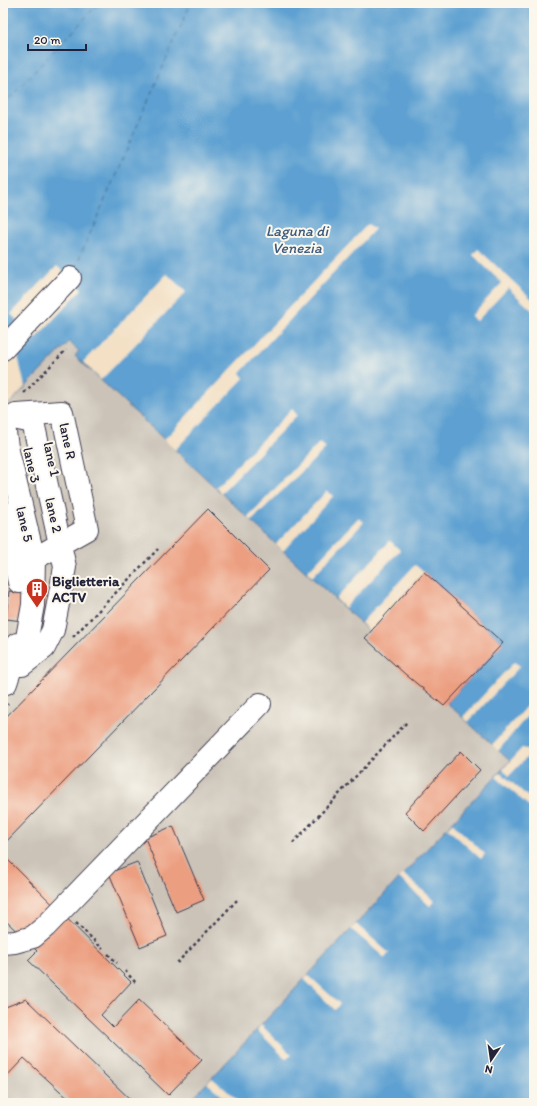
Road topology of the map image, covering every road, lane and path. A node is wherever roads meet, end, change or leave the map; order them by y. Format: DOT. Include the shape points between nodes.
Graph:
graph roads {
  1 [pos="70,278"];
  2 [pos="3,349"];
  3 [pos="66,350"];
  4 [pos="24,394"];
  5 [pos="3,416"];
  6 [pos="3,470"];
  7 [pos="3,512"];
  8 [pos="51,549"];
  9 [pos="158,549"];
  10 [pos="68,635"];
  11 [pos="22,665"];
  12 [pos="6,691"];
  13 [pos="260,704"];
  14 [pos="3,709"];
  15 [pos="408,721"];
  16 [pos="293,843"];
  17 [pos="239,898"];
  18 [pos="71,919"];
  19 [pos="3,943"];
  20 [pos="102,949"];
  21 [pos="108,954"];
  22 [pos="117,963"];
  23 [pos="177,963"];
  24 [pos="125,971"];
  25 [pos="137,984"];
  1 -- 2 [label="lane"];
  3 -- 4 [label="path"];
  5 -- 8 [label="lane, lane 5" via="7,447"];
  5 -- 8 [label="lane, lane 2" via="33,422"];
  5 -- 8 [label="lane, lane R" via="62,412"];
  6 -- 8 [label="lane"];
  7 -- 8 [label="lane"];
  8 -- 11 [label="lane" via="32,605"];
  8 -- 11 [label="lane" via="65,567 53,630 44,648"];
  8 -- 12 [label="lane" via="22,604 17,650"];
  9 -- 10 [label="path"];
  10 -- 12 [label="lane"];
  11 -- 12 [label="lane"];
  12 -- 14 [label="path"];
  13 -- 19 [label="lane" via="46,926 33,937"];
  15 -- 16 [label="path"];
  17 -- 23 [label="path"];
  18 -- 20 [label="path"];
  21 -- 22 [label="path"];
  24 -- 25 [label="path"];
}
